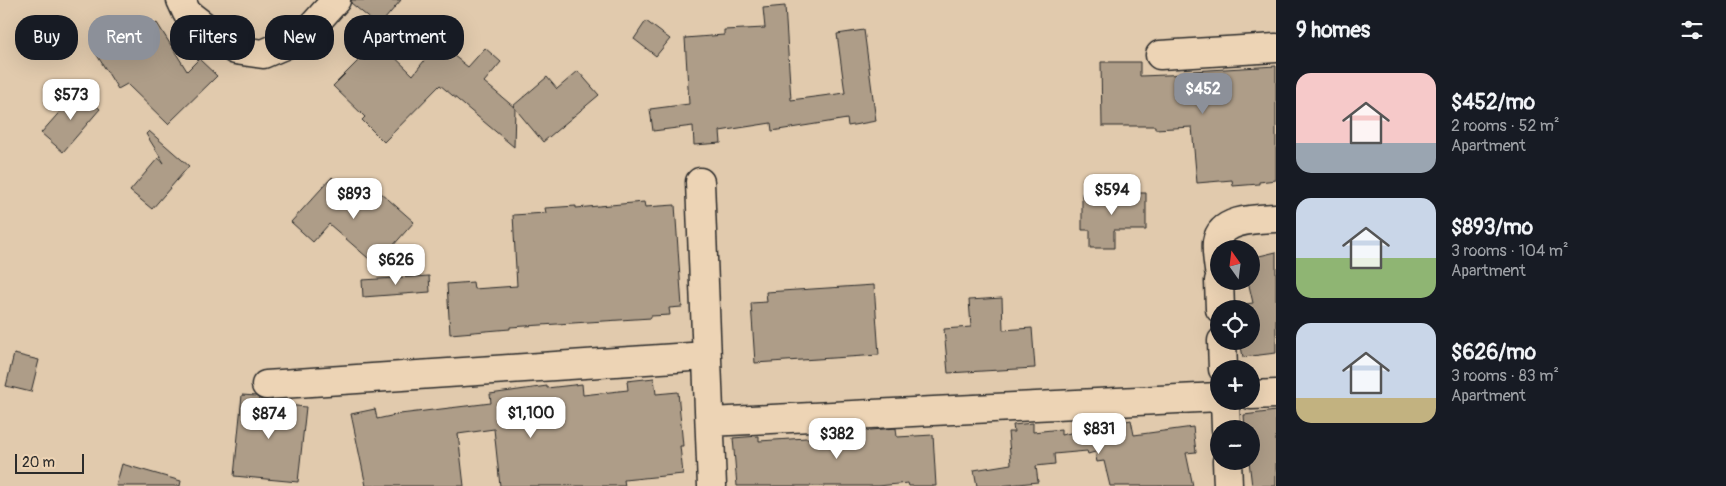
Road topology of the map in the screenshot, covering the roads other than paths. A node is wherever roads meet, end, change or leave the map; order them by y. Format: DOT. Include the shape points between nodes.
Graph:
graph roads {
  1 [pos="181,0"];
  2 [pos="336,0"];
  3 [pos="1276,48"];
  4 [pos="1160,55"];
  5 [pos="700,182"];
  6 [pos="1276,218"];
  7 [pos="1218,240"];
  8 [pos="706,356"];
  9 [pos="266,385"];
  10 [pos="1276,394"];
  11 [pos="1260,395"];
  12 [pos="1210,397"];
  13 [pos="710,422"];
  14 [pos="1227,470"];
  15 [pos="712,486"];
  16 [pos="1228,486"];
  1 -- 2 [label="street" via="187,13 234,50 263,54 303,36"];
  3 -- 4 [label="street"];
  5 -- 8 [label="street"];
  6 -- 7 [label="street" via="1236,223"];
  8 -- 9 [label="street"];
  8 -- 13 [label="street"];
  10 -- 11 [label="street"];
  12 -- 13 [label="street"];
  13 -- 15 [label="street"];
  14 -- 16 [label="street"];
}
